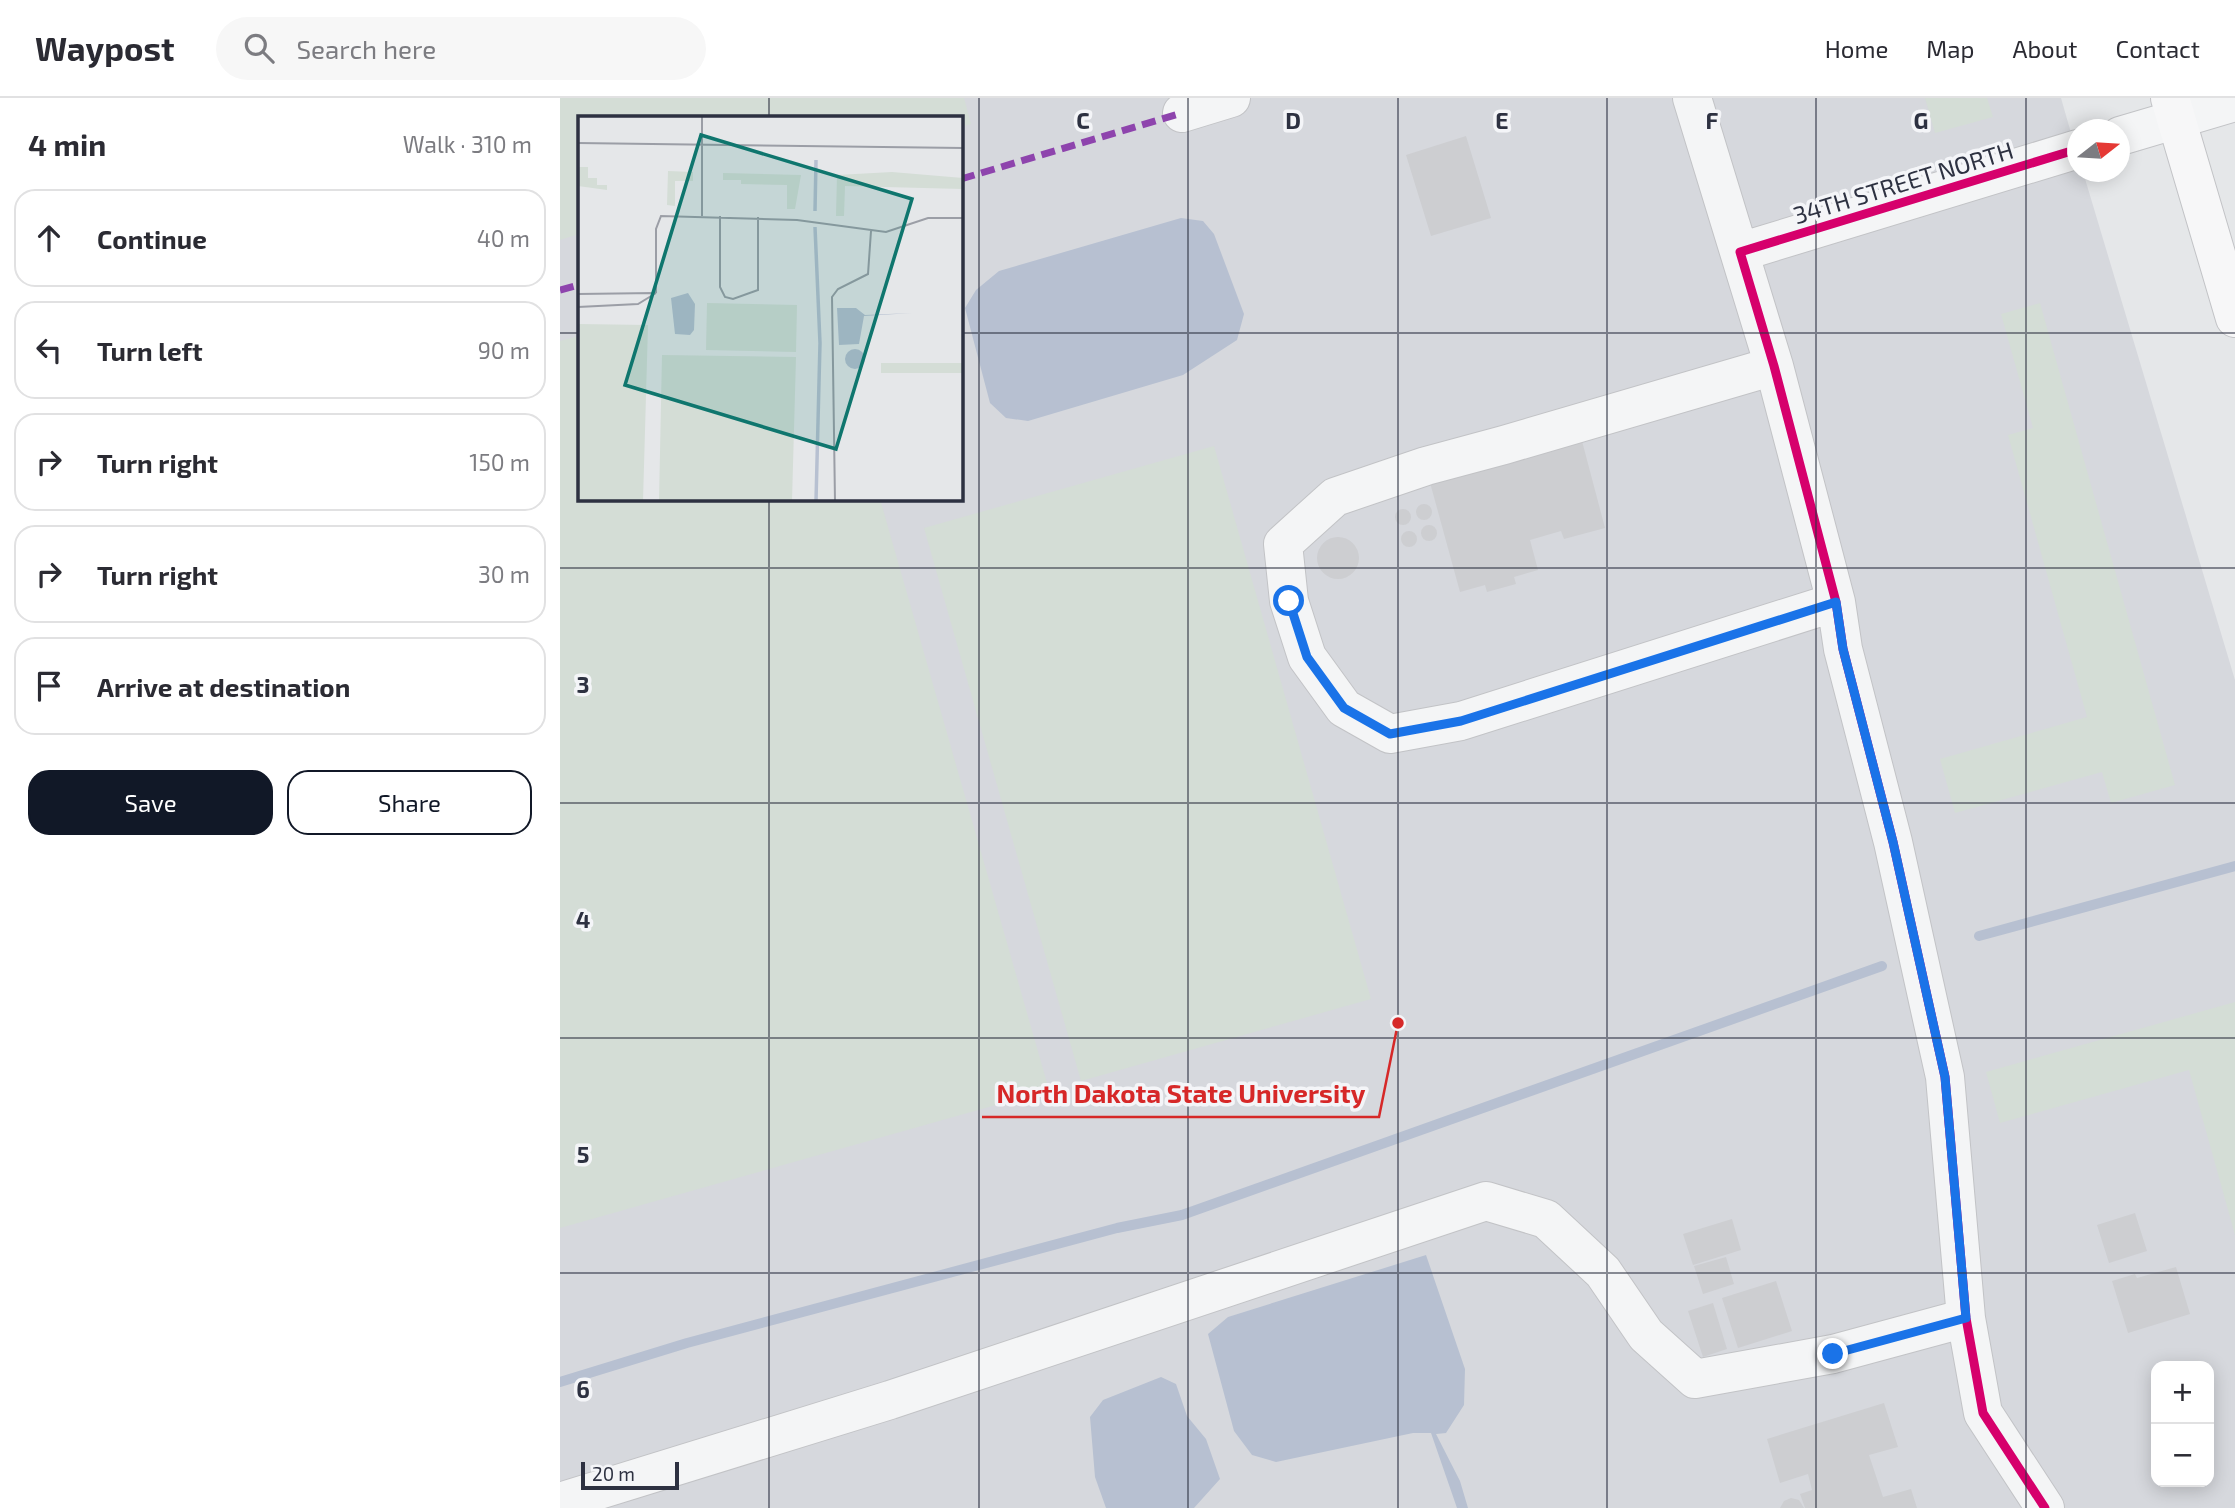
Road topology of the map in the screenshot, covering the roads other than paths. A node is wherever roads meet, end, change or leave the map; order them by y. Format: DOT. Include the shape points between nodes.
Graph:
graph roads {
  1 [pos="1231,98"];
  2 [pos="1692,98"];
  3 [pos="2235,102"];
  4 [pos="1175,103"];
  5 [pos="2173,108"];
  6 [pos="2130,130"];
  7 [pos="2067,152"];
  8 [pos="1740,252"];
  9 [pos="2235,318"];
  10 [pos="1774,366"];
  11 [pos="1836,602"];
  12 [pos="1966,1318"];
  13 [pos="560,1503"];
  14 [pos="2045,1508"];
  1 -- 4 [label="street"];
  2 -- 8 [label="street"];
  3 -- 5 [label="street"];
  5 -- 6 [label="street"];
  5 -- 9 [label="main road"];
  7 -- 8 [label="street, 34TH STREET NORTH"];
  8 -- 10 [label="street"];
  10 -- 11 [label="street"];
  10 -- 11 [label="street" via="1426,466 1335,497 1283,544 1289,601 1307,657 1344,708 1390,734 1461,721"];
  11 -- 12 [label="street" via="1843,649 1893,842 1945,1077"];
  12 -- 13 [label="street" via="1833,1354 1695,1380 1646,1335 1603,1272 1546,1219 1486,1200 890,1400"];
  12 -- 14 [label="street" via="1983,1413"];
}
